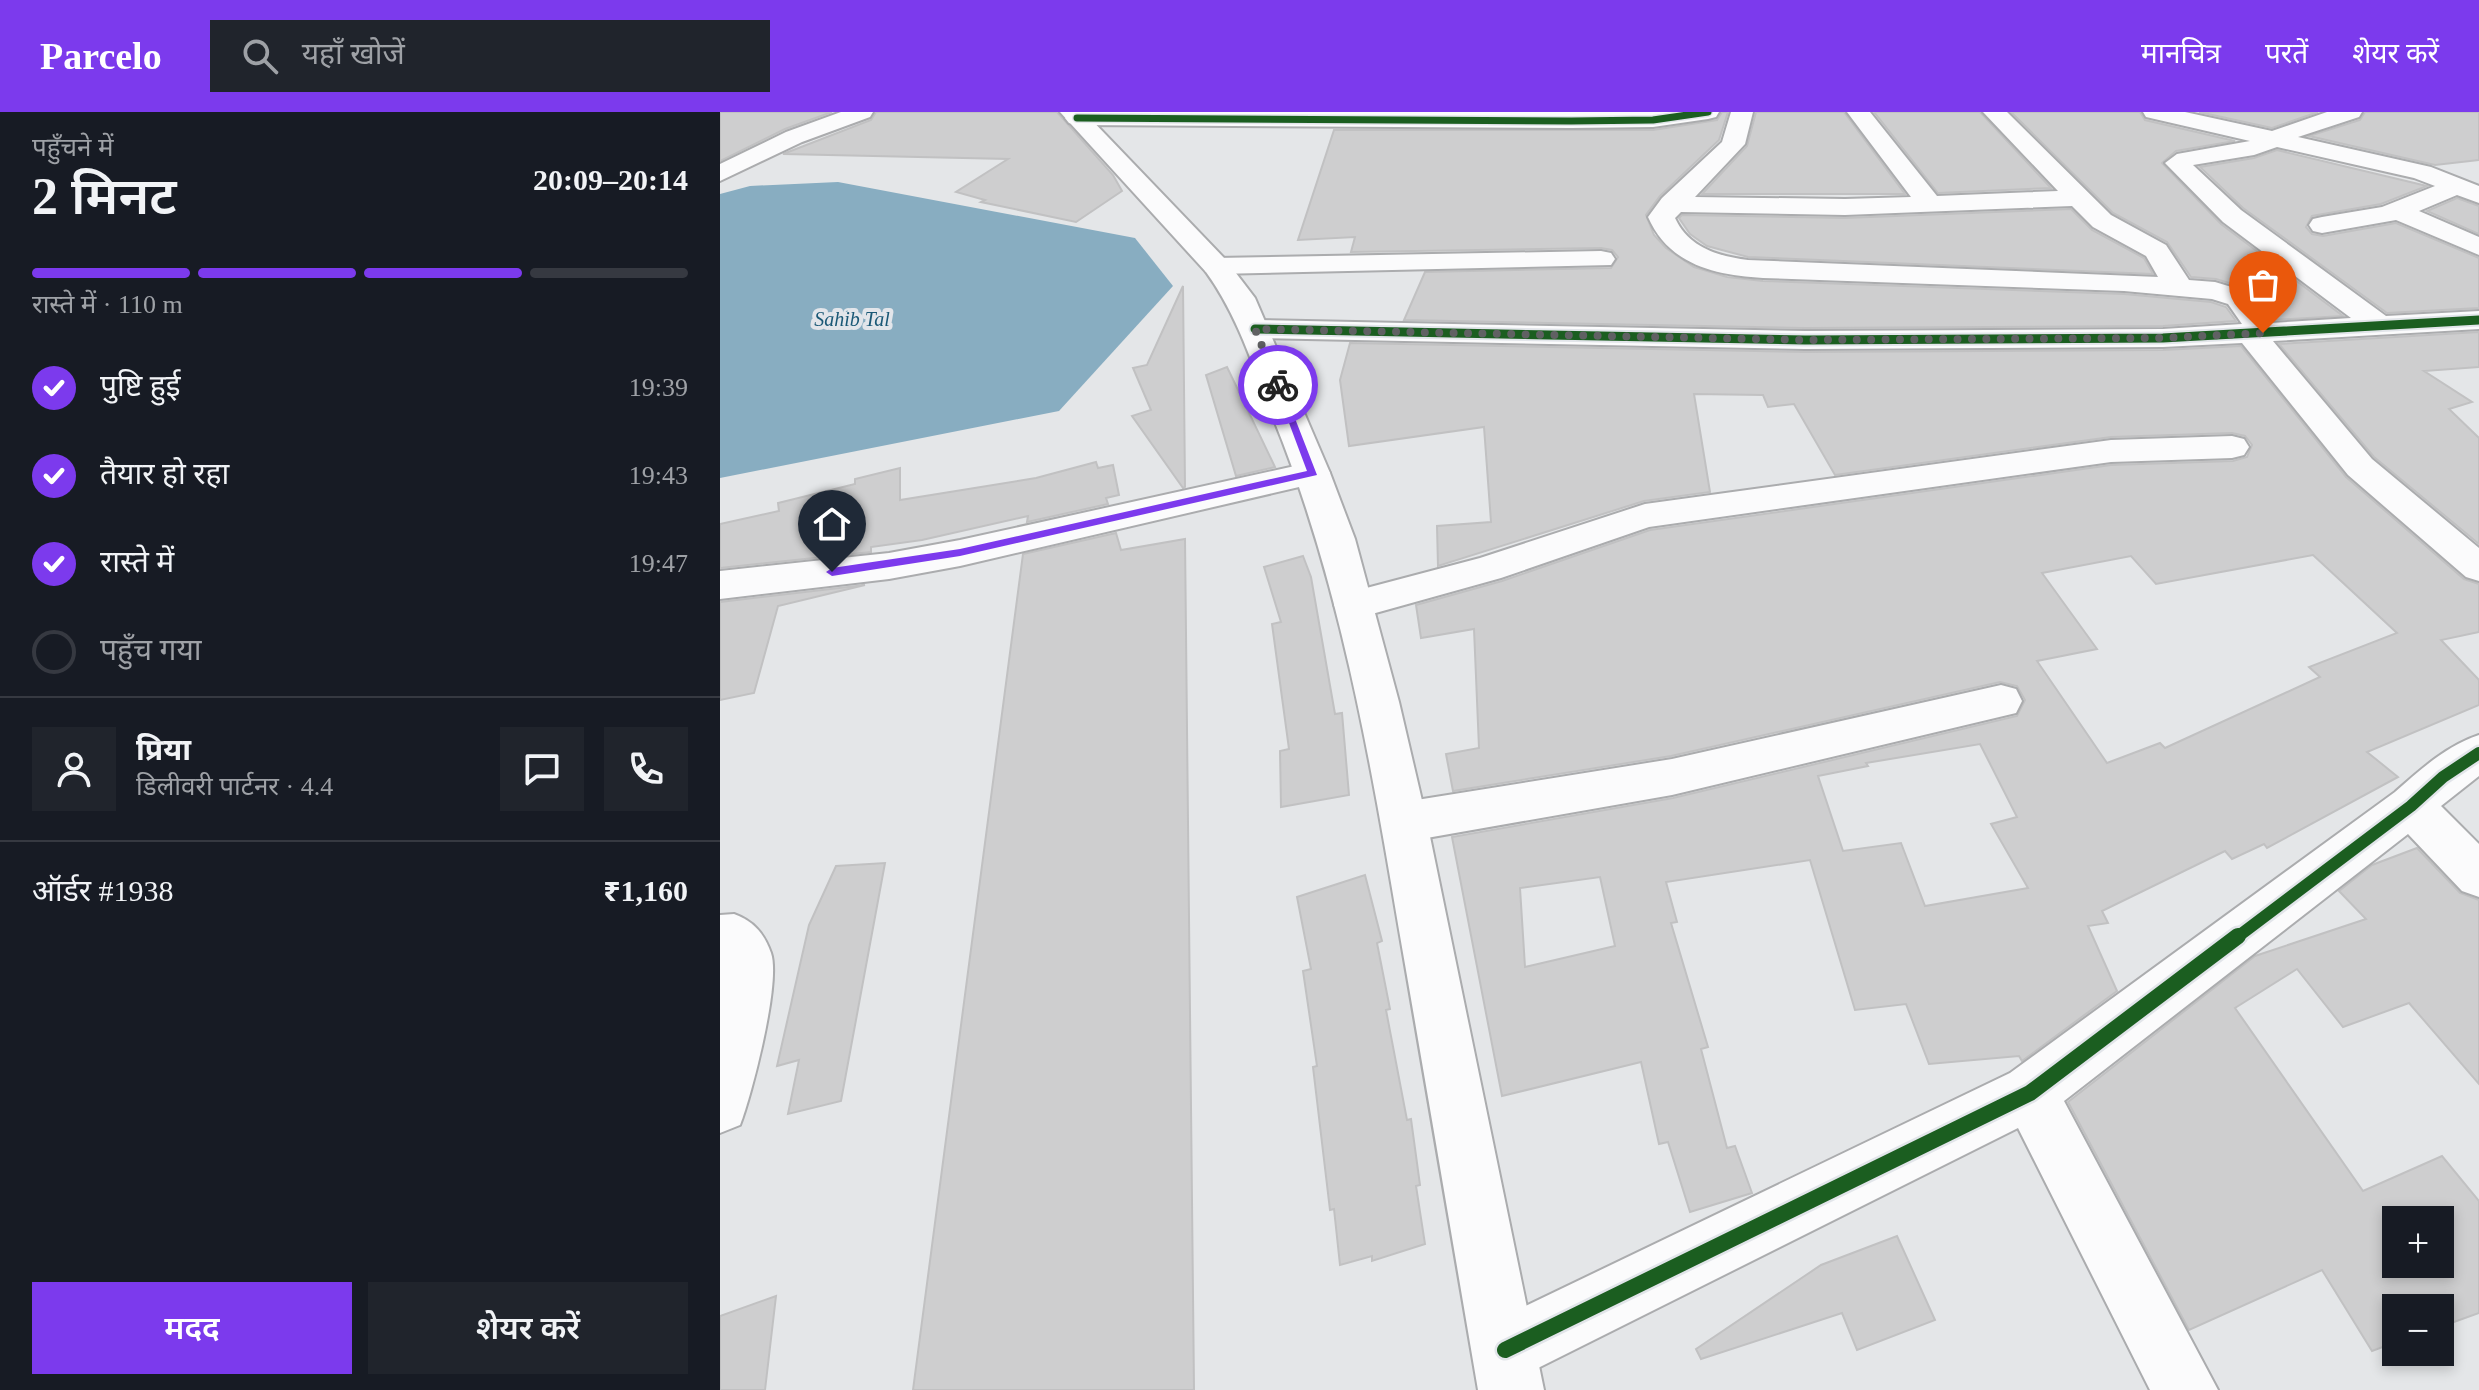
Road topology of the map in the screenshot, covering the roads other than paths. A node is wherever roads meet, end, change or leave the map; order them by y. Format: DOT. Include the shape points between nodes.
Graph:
graph roads {
  1 [pos="862,112"];
  2 [pos="1708,112"];
  3 [pos="1742,112"];
  4 [pos="1858,112"];
  5 [pos="1994,112"];
  6 [pos="2154,112"];
  7 [pos="2351,112"];
  8 [pos="1074,115"];
  9 [pos="1569,116"];
  10 [pos="2275,138"];
  11 [pos="720,156"];
  12 [pos="750,158"];
  13 [pos="720,174"];
  14 [pos="2462,182"];
  15 [pos="2076,198"];
  16 [pos="1671,204"];
  17 [pos="1931,205"];
  18 [pos="2397,211"];
  19 [pos="2322,225"];
  20 [pos="2479,247"];
  21 [pos="1601,259"];
  22 [pos="1216,266"];
  23 [pos="2179,287"];
  24 [pos="2476,322"];
  25 [pos="2379,325"];
  26 [pos="1255,329"];
  27 [pos="2257,334"];
  28 [pos="2232,447"];
  29 [pos="1313,473"];
  30 [pos="2479,568"];
  31 [pos="720,585"];
  32 [pos="1354,605"];
  33 [pos="2001,701"];
  34 [pos="2479,753"];
  35 [pos="2411,806"];
  36 [pos="1404,822"];
  37 [pos="2479,876"];
  38 [pos="720,938"];
  39 [pos="2030,1093"];
  40 [pos="720,1105"];
  41 [pos="1508,1370"];
  42 [pos="2185,1390"];
  1 -- 12 [label="street"];
  2 -- 9 [label="street" via="1665,119"];
  3 -- 16 [label="street" via="1733,144"];
  4 -- 17 [label="street"];
  5 -- 15 [label="street"];
  6 -- 10 [label="street"];
  7 -- 10 [label="street"];
  8 -- 9 [label="street"];
  8 -- 22 [label="street"];
  10 -- 14 [label="street"];
  10 -- 25 [label="street" via="2239,152 2177,163 2232,216"];
  11 -- 12 [label="street"];
  12 -- 13 [label="street"];
  14 -- 18 [label="street"];
  15 -- 17 [label="street"];
  15 -- 23 [label="street" via="2112,228 2156,251"];
  16 -- 17 [label="street"];
  16 -- 23 [label="street" via="1661,217 1664,228 1686,250 1734,268"];
  18 -- 19 [label="street"];
  18 -- 20 [label="street"];
  21 -- 22 [label="street"];
  22 -- 26 [label="street"];
  23 -- 27 [label="street" via="2238,298"];
  24 -- 25 [label="street"];
  25 -- 27 [label="street"];
  26 -- 27 [label="street" via="1805,340"];
  26 -- 29 [label="street"];
  27 -- 30 [label="street" via="2360,467"];
  28 -- 32 [label="street" via="2111,451 1645,516 1488,569"];
  29 -- 31 [label="street" via="960,553"];
  29 -- 32 [label="street"];
  32 -- 36 [label="street"];
  33 -- 36 [label="street" via="1672,777"];
  34 -- 35 [label="street"];
  35 -- 37 [label="street"];
  35 -- 39 [label="street"];
  36 -- 41 [label="street"];
  38 -- 40 [label="street" via="734,937 747,956 745,994"];
  39 -- 41 [label="street"];
  39 -- 42 [label="street"];
}
